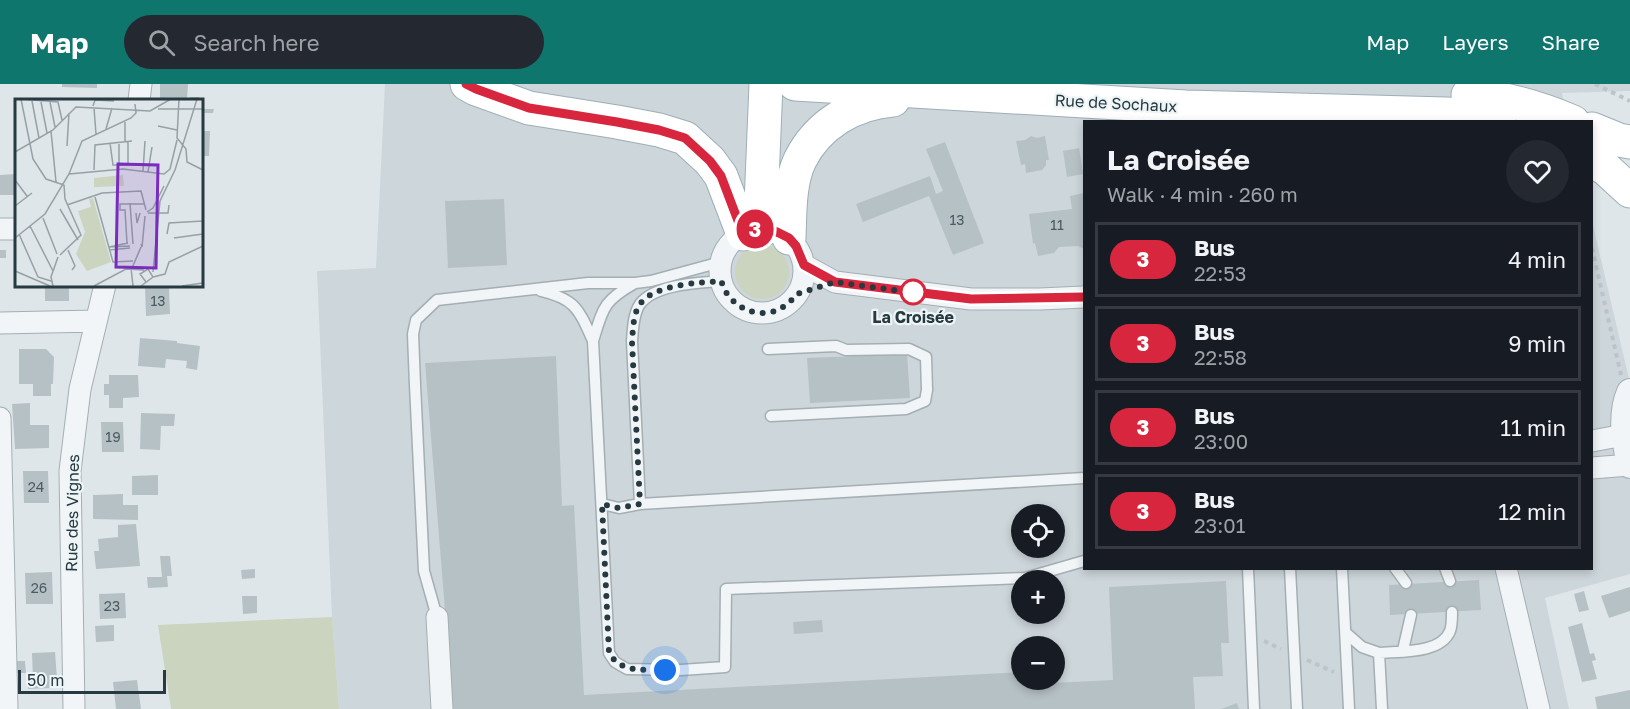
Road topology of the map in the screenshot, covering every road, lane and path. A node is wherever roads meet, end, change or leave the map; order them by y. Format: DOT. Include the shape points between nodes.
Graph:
graph roads {
  1 [pos="141,84"];
  2 [pos="466,84"];
  3 [pos="766,84"];
  4 [pos="795,84"];
  5 [pos="1150,84"];
  6 [pos="1595,84"];
  7 [pos="804,85"];
  8 [pos="954,94"];
  9 [pos="139,99"];
  10 [pos="1630,101"];
  11 [pos="1494,120"];
  12 [pos="1568,120"];
  13 [pos="1593,129"];
  14 [pos="1630,142"];
  15 [pos="1593,162"];
  16 [pos="1630,192"];
  17 [pos="775,241"];
  18 [pos="1593,253"];
  19 [pos="721,271"];
  20 [pos="835,282"];
  21 [pos="635,284"];
  22 [pos="105,286"];
  23 [pos="532,289"];
  24 [pos="797,294"];
  25 [pos="1083,297"];
  26 [pos="96,321"];
  27 [pos="0,323"];
  28 [pos="593,341"];
  29 [pos="768,349"];
  30 [pos="1628,412"];
  31 [pos="771,416"];
  32 [pos="0,418"];
  33 [pos="1593,440"];
  34 [pos="1630,465"];
  35 [pos="1593,468"];
  36 [pos="1083,478"];
  37 [pos="602,504"];
  38 [pos="640,504"];
  39 [pos="1,555"];
  40 [pos="1083,561"];
  41 [pos="1248,570"];
  42 [pos="1290,570"];
  43 [pos="1342,570"];
  44 [pos="1396,570"];
  45 [pos="1446,570"];
  46 [pos="1506,570"];
  47 [pos="1450,581"];
  48 [pos="1406,583"];
  49 [pos="1452,612"];
  50 [pos="1411,615"];
  51 [pos="437,617"];
  52 [pos="1346,633"];
  53 [pos="1251,640"];
  54 [pos="1403,650"];
  55 [pos="1379,653"];
  56 [pos="1294,654"];
  57 [pos="1348,672"];
  58 [pos="5,701"];
  59 [pos="74,709"];
  60 [pos="442,709"];
  61 [pos="1254,709"];
  62 [pos="1297,709"];
  63 [pos="1349,709"];
  64 [pos="1382,709"];
  65 [pos="1539,709"];
  1 -- 9 [label="street"];
  2 -- 17 [label="main road" via="529,108 685,138 710,161"];
  3 -- 17 [label="main road" via="761,205"];
  4 -- 7 [label="main road, Rue de Sochaux"];
  5 -- 12 [label="main road" via="1488,96"];
  6 -- 10 [label="path"];
  7 -- 8 [label="main road, Rue de Sochaux"];
  8 -- 11 [label="main road, Rue de Sochaux" via="1186,107 1446,114"];
  8 -- 17 [label="main road" via="875,101 844,113 822,130 800,161"];
  13 -- 14 [label="main road"];
  15 -- 16 [label="main road"];
  17 -- 19 [label="street" via="733,241 725,251"];
  17 -- 20 [label="street"];
  17 -- 24 [label="street" via="802,285"];
  18 -- 30 [label="path"];
  19 -- 21 [label="lane"];
  19 -- 24 [label="street" via="727,294 748,311 776,311"];
  19 -- 38 [label="lane" via="652,295 640,305 634,322"];
  20 -- 24 [label="street"];
  20 -- 25 [label="street" via="971,299"];
  21 -- 23 [label="lane" via="588,283"];
  21 -- 28 [label="lane" via="615,294 604,307"];
  22 -- 26 [label="street, Rue des Vignes"];
  23 -- 28 [label="lane" via="560,296 578,308"];
  23 -- 51 [label="lane" via="437,300 416,320 413,334 424,571"];
  26 -- 27 [label="street"];
  26 -- 59 [label="street, Rue des Vignes" via="80,389 70,471"];
  28 -- 37 [label="lane"];
  29 -- 31 [label="lane" via="909,349 926,357 925,401 906,409"];
  30 -- 33 [label="street"];
  30 -- 34 [label="street"];
  32 -- 39 [label="street"];
  34 -- 35 [label="street"];
  36 -- 38 [label="lane"];
  37 -- 38 [label="lane" via="619,508"];
  37 -- 40 [label="lane" via="609,653 627,669 725,667 726,589 1025,578"];
  39 -- 58 [label="street"];
  41 -- 53 [label="lane"];
  42 -- 56 [label="lane"];
  43 -- 52 [label="lane"];
  44 -- 48 [label="lane"];
  45 -- 47 [label="lane"];
  46 -- 65 [label="street"];
  49 -- 54 [label="lane" via="1450,632 1438,644 1429,649"];
  50 -- 54 [label="lane"];
  51 -- 60 [label="street"];
  52 -- 55 [label="lane" via="1362,647"];
  52 -- 57 [label="lane"];
  53 -- 56 [label="path" via="1261,640"];
  53 -- 61 [label="lane"];
  54 -- 55 [label="lane"];
  55 -- 64 [label="lane"];
  56 -- 57 [label="path" via="1336,673"];
  56 -- 62 [label="lane"];
  57 -- 63 [label="lane"];
}
